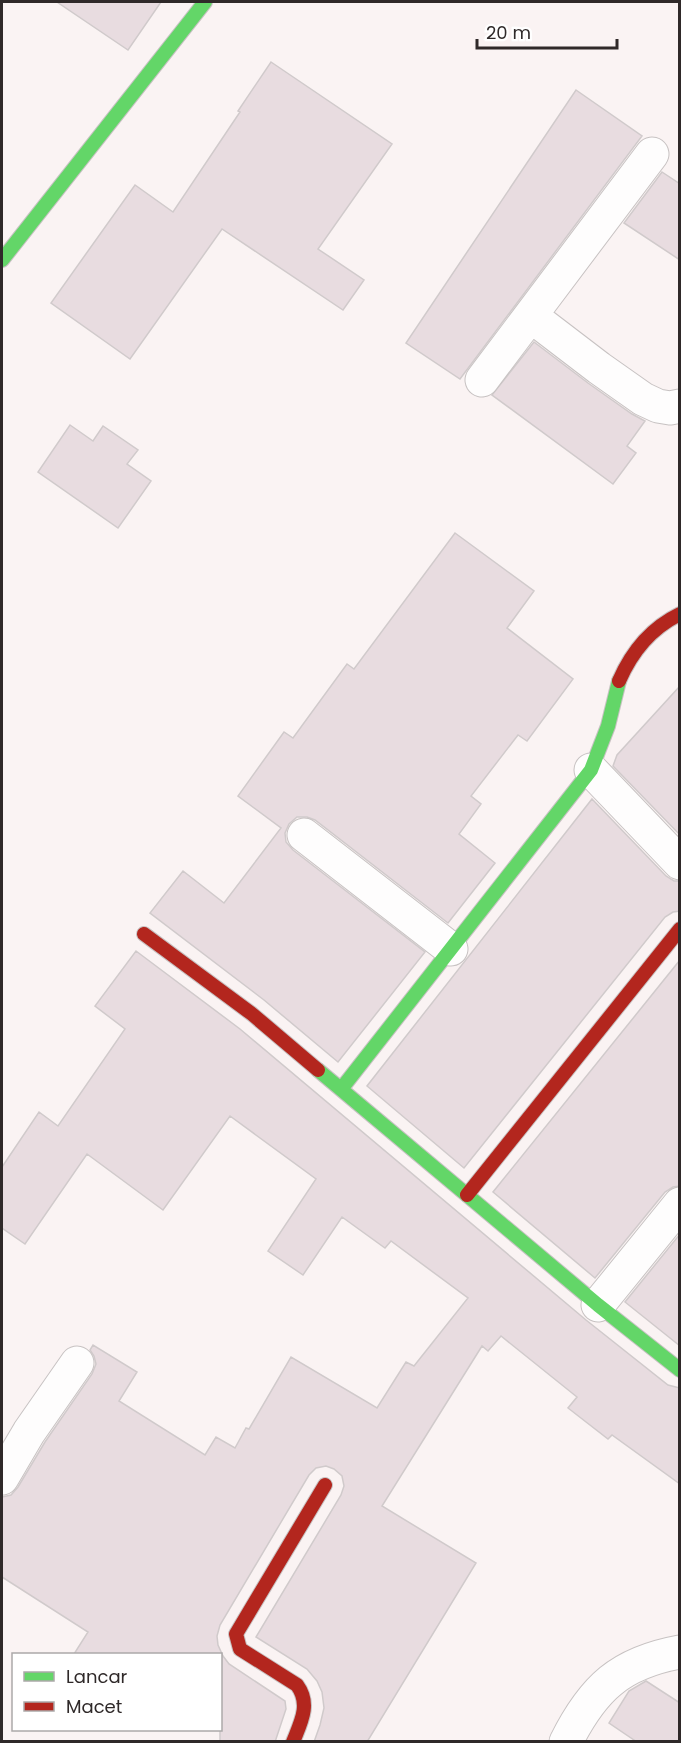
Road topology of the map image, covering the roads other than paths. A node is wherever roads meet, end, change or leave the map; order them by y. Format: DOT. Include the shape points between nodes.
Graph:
graph roads {
  1 [pos="205,2"];
  2 [pos="652,154"];
  3 [pos="2,260"];
  4 [pos="531,316"];
  5 [pos="482,380"];
  6 [pos="680,406"];
  7 [pos="680,614"];
  8 [pos="591,770"];
  9 [pos="304,836"];
  10 [pos="680,863"];
  11 [pos="680,929"];
  12 [pos="144,934"];
  13 [pos="452,949"];
  14 [pos="342,1088"];
  15 [pos="467,1195"];
  16 [pos="680,1204"];
  17 [pos="598,1305"];
  18 [pos="77,1363"];
  19 [pos="680,1370"];
  20 [pos="2,1478"];
  21 [pos="325,1485"];
  22 [pos="680,1652"];
  23 [pos="293,1742"];
  24 [pos="566,1742"];
  1 -- 3 [label="street"];
  2 -- 4 [label="street"];
  4 -- 5 [label="street"];
  4 -- 6 [label="street" via="644,399 657,406"];
  7 -- 8 [label="street" via="653,632 628,662"];
  8 -- 10 [label="street"];
  8 -- 13 [label="street"];
  9 -- 13 [label="street"];
  11 -- 15 [label="street"];
  12 -- 14 [label="street" via="252,1014"];
  13 -- 14 [label="street"];
  14 -- 15 [label="street"];
  15 -- 17 [label="street"];
  16 -- 17 [label="street"];
  17 -- 19 [label="street"];
  18 -- 20 [label="street"];
  21 -- 23 [label="street" via="236,1634 240,1649 304,1692 305,1711"];
  22 -- 24 [label="street" via="653,1657 619,1673 594,1696"];
}
